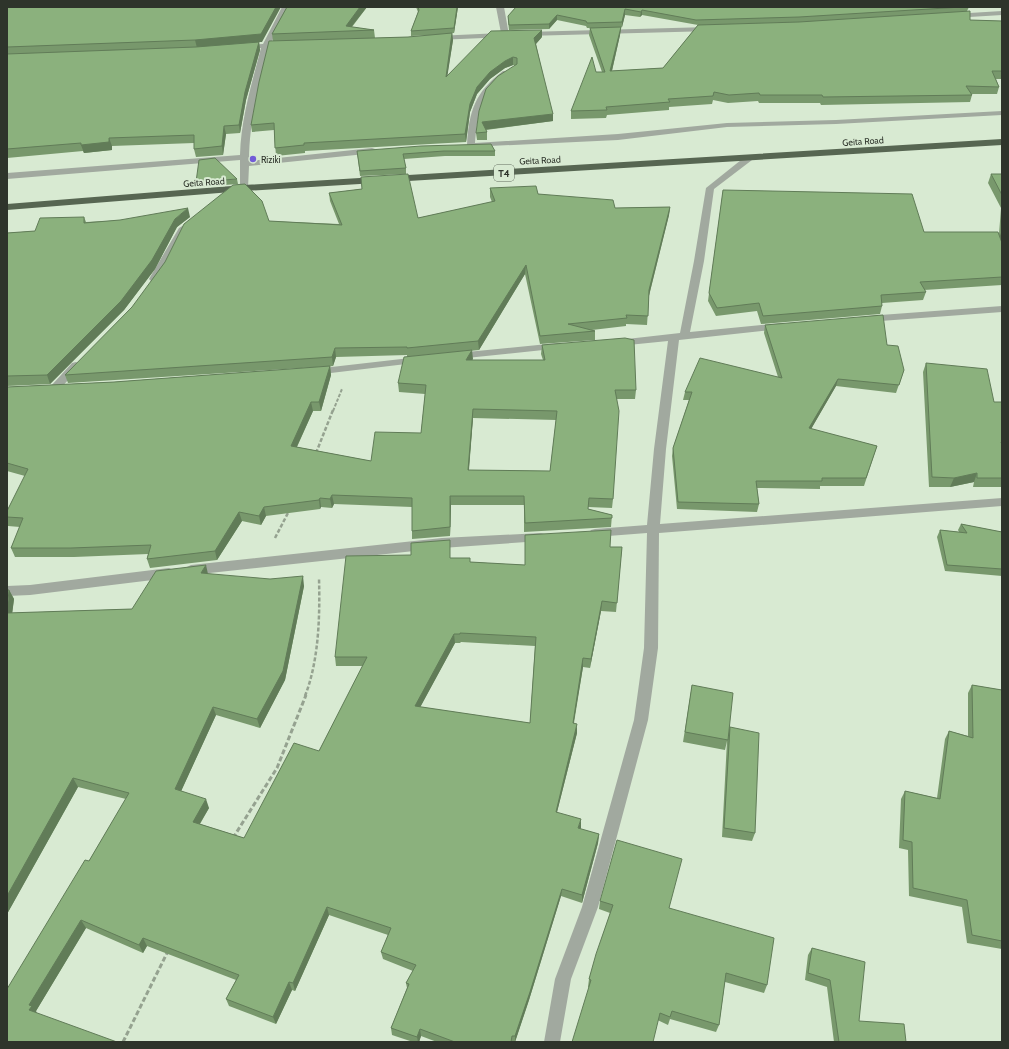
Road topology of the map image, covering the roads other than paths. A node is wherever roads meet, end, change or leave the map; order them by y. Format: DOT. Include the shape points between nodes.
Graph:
graph roads {
  1 [pos="286,7"];
  2 [pos="500,7"];
  3 [pos="1002,13"];
  4 [pos="947,17"];
  5 [pos="714,29"];
  6 [pos="513,34"];
  7 [pos="428,38"];
  8 [pos="290,44"];
  9 [pos="266,45"];
  10 [pos="236,48"];
  11 [pos="513,68"];
  12 [pos="1002,113"];
  13 [pos="1002,142"];
  14 [pos="384,150"];
  15 [pos="749,158"];
  16 [pos="244,160"];
  17 [pos="7,176"];
  18 [pos="244,188"];
  19 [pos="231,190"];
  20 [pos="219,200"];
  21 [pos="7,207"];
  22 [pos="194,220"];
  23 [pos="147,288"];
  24 [pos="1002,309"];
  25 [pos="856,320"];
  26 [pos="792,325"];
  27 [pos="679,337"];
  28 [pos="605,344"];
  29 [pos="568,346"];
  30 [pos="448,357"];
  31 [pos="83,358"];
  32 [pos="433,358"];
  33 [pos="305,372"];
  34 [pos="70,388"];
  35 [pos="1002,502"];
  36 [pos="653,530"];
  37 [pos="582,534"];
  38 [pos="551,536"];
  39 [pos="7,591"];
  40 [pos="552,1042"];
  1 -- 9 [label="street"];
  2 -- 6 [label="street"];
  3 -- 4 [label="street"];
  5 -- 6 [label="street"];
  6 -- 7 [label="street"];
  8 -- 9 [label="street"];
  9 -- 10 [label="street"];
  9 -- 16 [label="street" via="253,93 245,137"];
  11 -- 12 [label="street" via="492,82 478,100 467,145 618,137 727,125"];
  13 -- 15 [label="highway, Geita Road / T4"];
  14 -- 16 [label="street"];
  15 -- 18 [label="highway, Geita Road / T4"];
  15 -- 27 [label="street" via="710,188 700,261"];
  16 -- 17 [label="street"];
  16 -- 18 [label="street"];
  18 -- 19 [label="highway, Geita Road / T4"];
  19 -- 20 [label="street"];
  19 -- 21 [label="highway, Geita Road / T4"];
  22 -- 23 [label="street" via="181,230 161,270"];
  24 -- 25 [label="street"];
  26 -- 27 [label="street"];
  27 -- 28 [label="street"];
  27 -- 36 [label="street" via="660,449"];
  29 -- 30 [label="street"];
  31 -- 34 [label="street" via="50,389"];
  32 -- 33 [label="street"];
  35 -- 36 [label="street"];
  36 -- 37 [label="street"];
  36 -- 40 [label="street" via="651,648 641,720 590,908 563,979"];
  38 -- 39 [label="street" via="442,543 263,561"];
}
